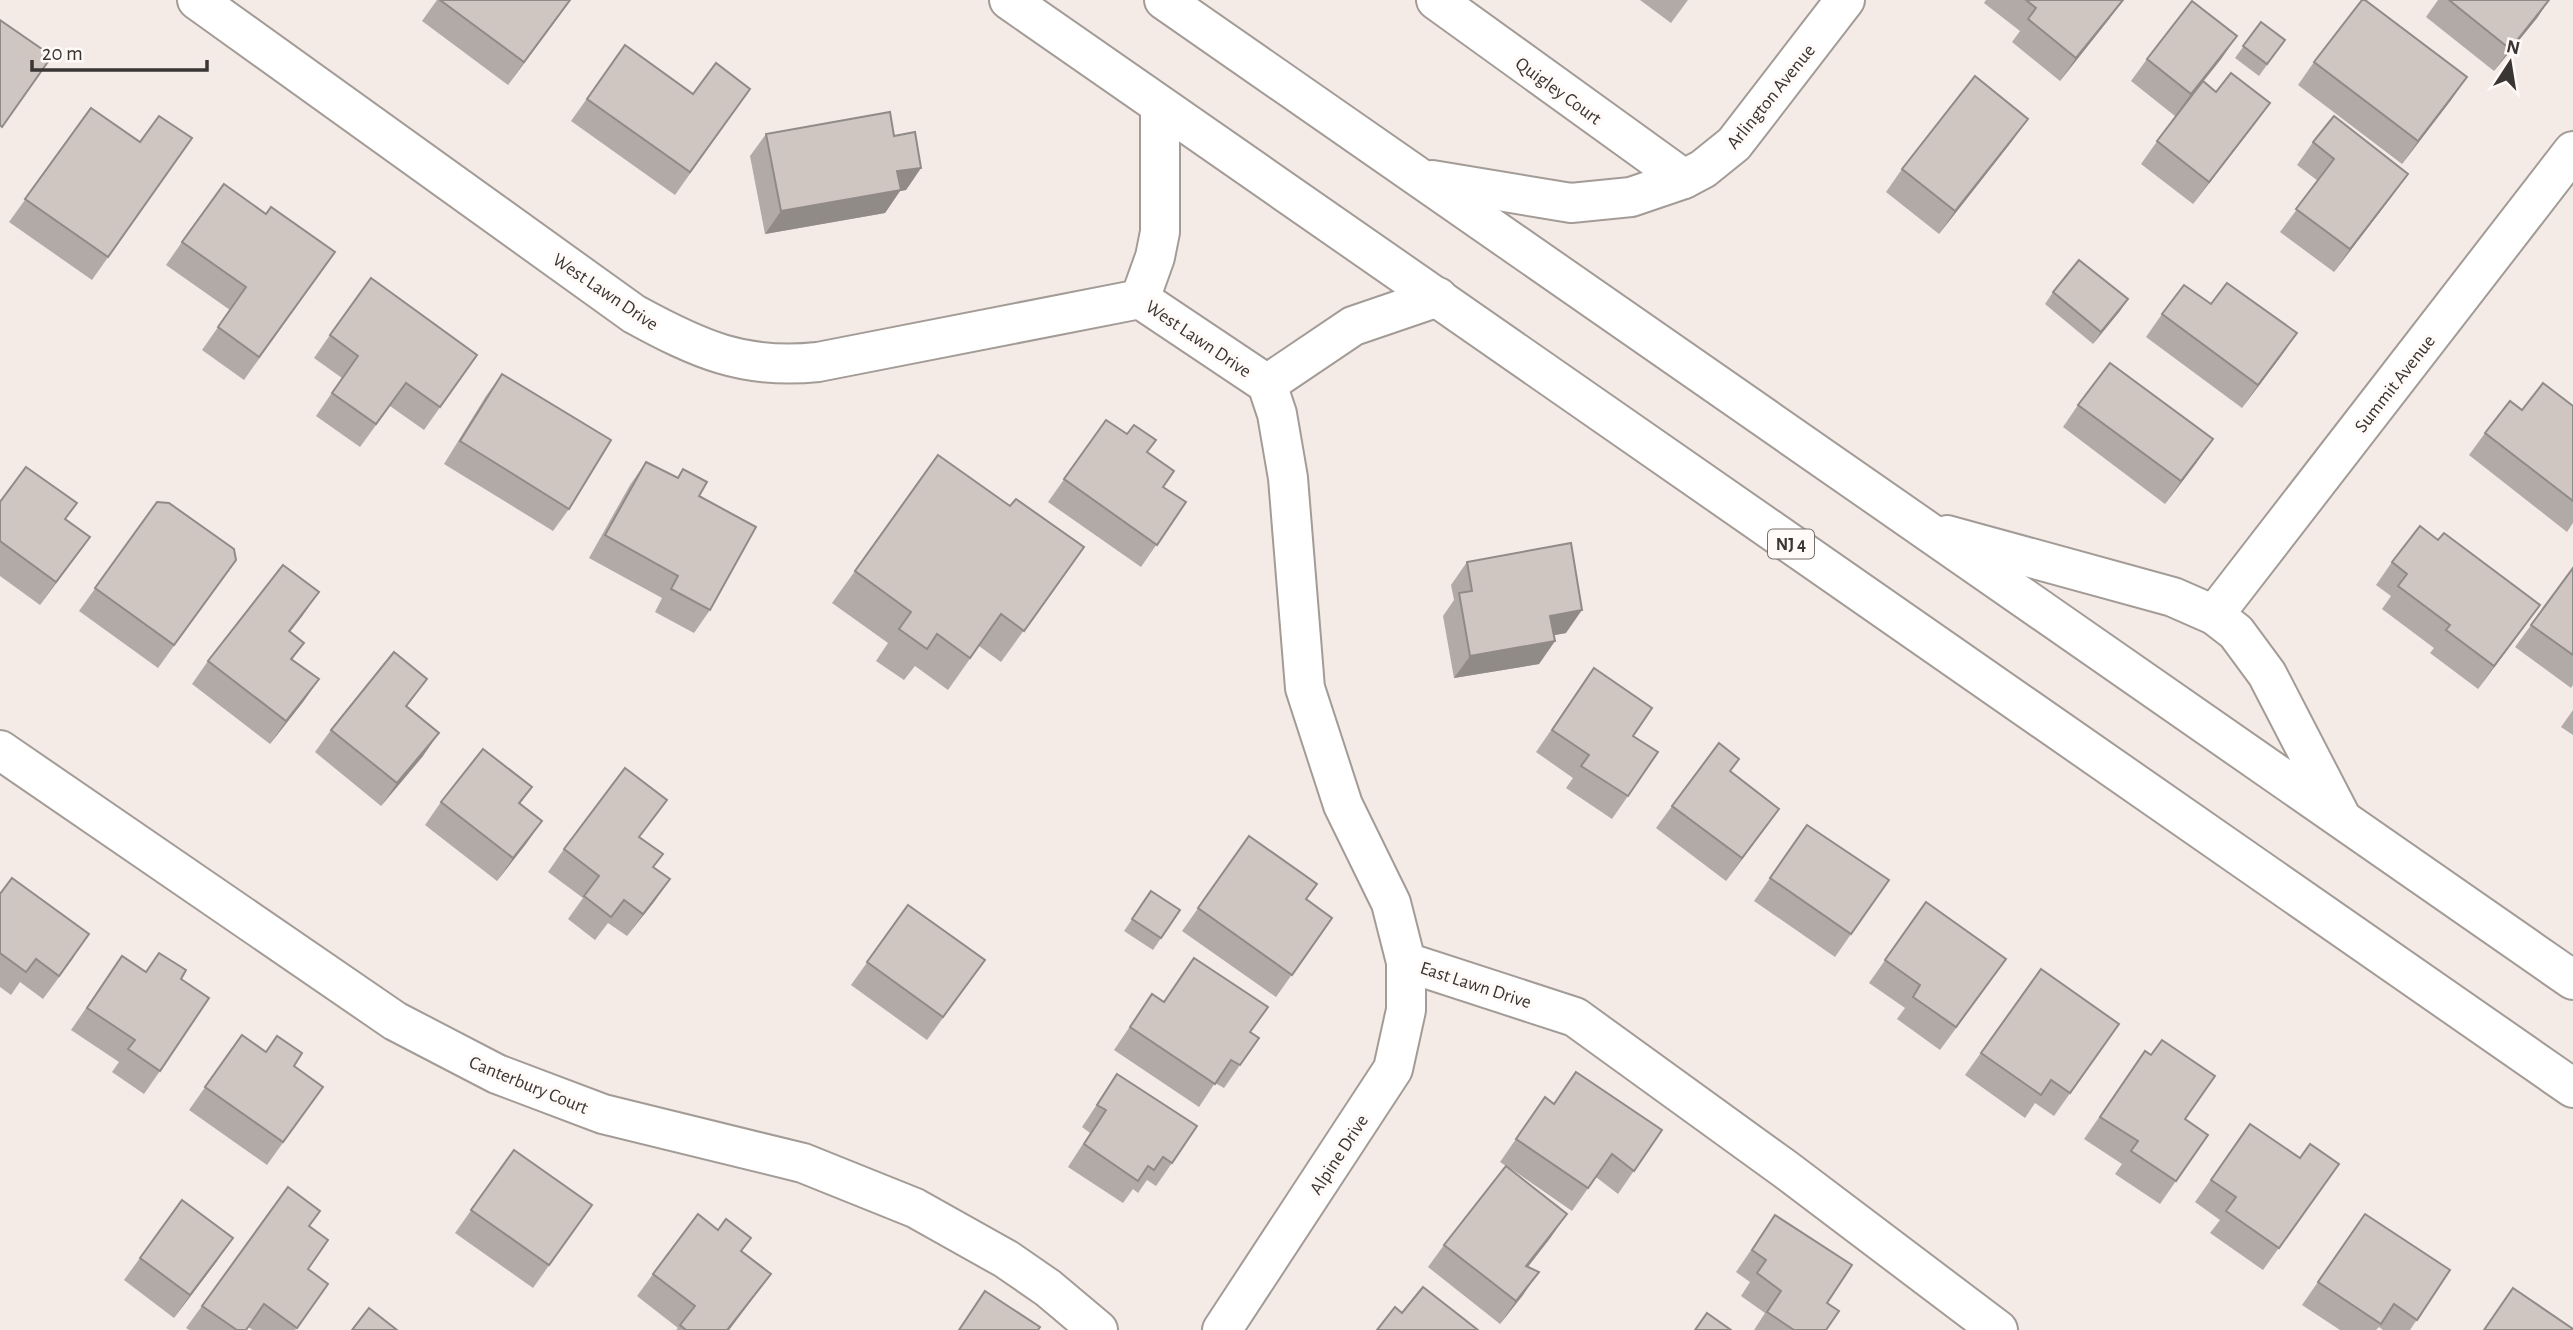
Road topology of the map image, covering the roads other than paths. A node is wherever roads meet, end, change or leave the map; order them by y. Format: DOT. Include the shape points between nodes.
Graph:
graph roads {
  1 [pos="197,0"];
  2 [pos="1009,0"];
  3 [pos="1164,0"];
  4 [pos="1436,0"];
  5 [pos="1846,0"];
  6 [pos="1160,106"];
  7 [pos="2573,151"];
  8 [pos="1421,178"];
  9 [pos="1684,179"];
  10 [pos="1438,298"];
  11 [pos="1140,299"];
  12 [pos="1267,384"];
  13 [pos="1919,527"];
  14 [pos="2214,615"];
  15 [pos="0,750"];
  16 [pos="2342,820"];
  17 [pos="2504,931"];
  18 [pos="2573,945"];
  19 [pos="1406,961"];
  20 [pos="2573,980"];
  21 [pos="2573,1088"];
  22 [pos="1098,1330"];
  23 [pos="1222,1330"];
  24 [pos="1998,1330"];
  1 -- 11 [label="main road, West Lawn Drive" via="634,314 733,359 787,365 818,362"];
  2 -- 6 [label="main road, NJ 4"];
  3 -- 8 [label="main road"];
  4 -- 9 [label="main road, Quigley Court"];
  5 -- 9 [label="main road, Arlington Avenue" via="1734,144"];
  6 -- 10 [label="main road, NJ 4"];
  6 -- 11 [label="main road" via="1160,232"];
  7 -- 14 [label="main road, Summit Avenue"];
  8 -- 9 [label="main road, Arlington Avenue" via="1571,203 1631,197"];
  8 -- 13 [label="main road"];
  10 -- 12 [label="main road" via="1353,326"];
  10 -- 21 [label="main road, NJ 4"];
  11 -- 12 [label="main road, West Lawn Drive"];
  12 -- 19 [label="main road, East Lawn Drive" via="1288,478 1305,688 1343,806 1391,903"];
  13 -- 14 [label="main road" via="2173,597"];
  13 -- 16 [label="main road"];
  14 -- 16 [label="main road" via="2236,632 2267,674"];
  15 -- 22 [label="main road, Canterbury Court" via="395,1021 497,1074 603,1114 803,1163 915,1208 1006,1259"];
  16 -- 17 [label="main road"];
  17 -- 18 [label="main road"];
  17 -- 20 [label="main road"];
  19 -- 23 [label="main road, Alpine Drive" via="1406,1010 1393,1069"];
  19 -- 24 [label="main road, East Lawn Drive" via="1575,1017"];
}
